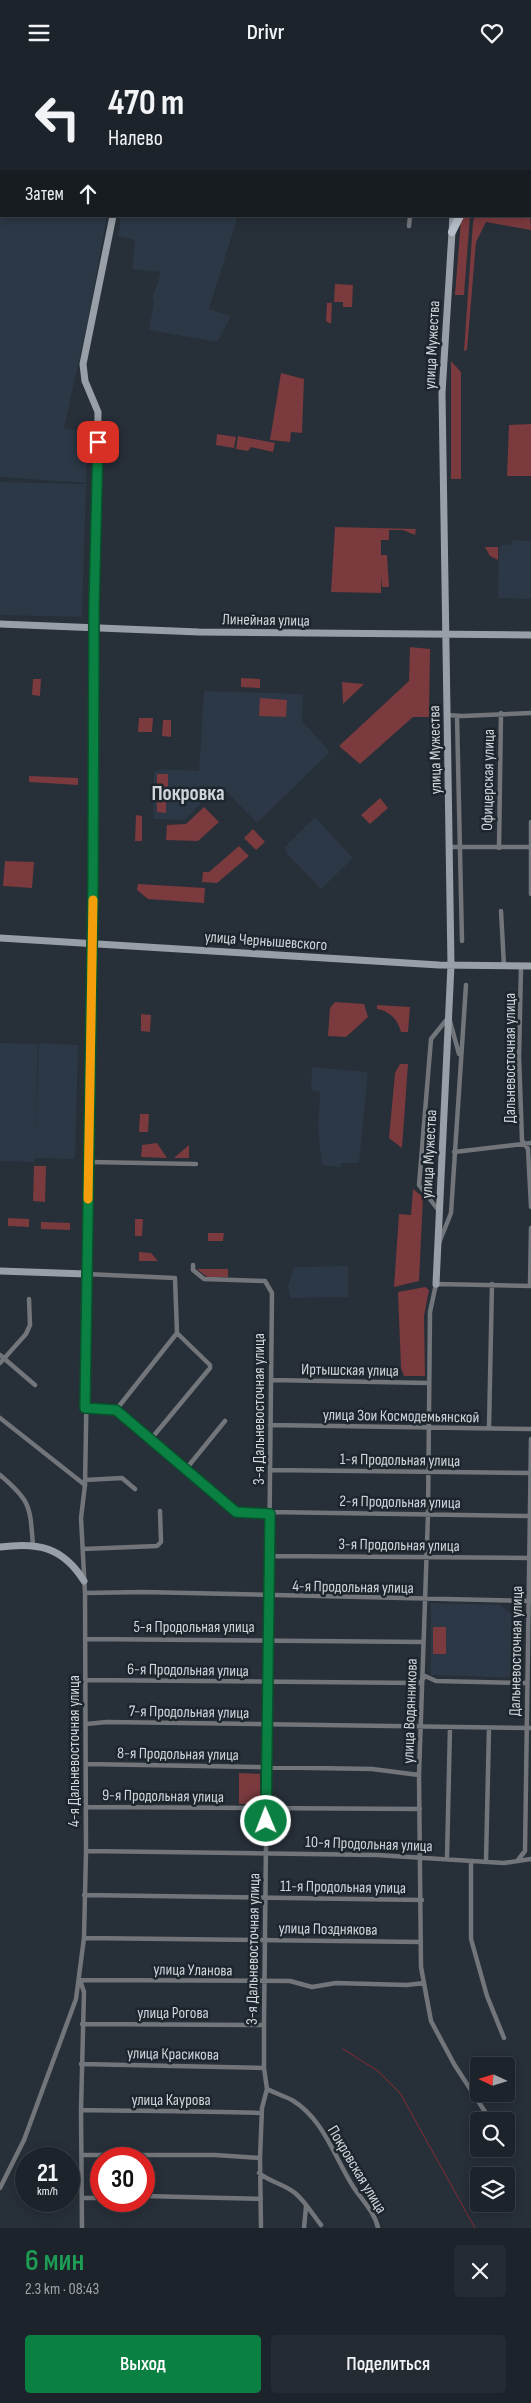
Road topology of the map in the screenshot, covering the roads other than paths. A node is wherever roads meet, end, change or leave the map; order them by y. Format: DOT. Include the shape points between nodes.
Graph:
graph roads {
  1 [pos="113,217"];
  2 [pos="410,217"];
  3 [pos="453,217"];
  4 [pos="460,217"];
  5 [pos="409,227"];
  6 [pos="452,232"];
  7 [pos="0,624"];
  8 [pos="94,627"];
  9 [pos="446,635"];
  10 [pos="531,635"];
  11 [pos="501,713"];
  12 [pos="531,713"];
  13 [pos="447,715"];
  14 [pos="457,716"];
  15 [pos="531,822"];
  16 [pos="450,847"];
  17 [pos="459,847"];
  18 [pos="499,847"];
  19 [pos="531,847"];
  20 [pos="531,893"];
  21 [pos="502,911"];
  22 [pos="0,938"];
  23 [pos="462,941"];
  24 [pos="93,943"];
  25 [pos="451,965"];
  26 [pos="504,966"];
  27 [pos="531,966"];
  28 [pos="521,967"];
  29 [pos="466,985"];
  30 [pos="449,1017"];
  31 [pos="460,1060"];
  32 [pos="528,1144"];
  33 [pos="454,1152"];
  34 [pos="88,1161"];
  35 [pos="196,1164"];
  36 [pos="531,1207"];
  37 [pos="439,1211"];
  38 [pos="531,1228"];
  39 [pos="438,1244"];
  40 [pos="193,1268"];
  41 [pos="0,1271"];
  42 [pos="86,1274"];
  43 [pos="436,1284"];
  44 [pos="492,1285"];
  45 [pos="530,1286"];
  46 [pos="30,1299"];
  47 [pos="177,1333"];
  48 [pos="1,1359"];
  49 [pos="271,1380"];
  50 [pos="429,1383"];
  51 [pos="36,1385"];
  52 [pos="85,1408"];
  53 [pos="116,1410"];
  54 [pos="0,1418"];
  55 [pos="225,1421"];
  56 [pos="270,1425"];
  57 [pos="429,1428"];
  58 [pos="489,1428"];
  59 [pos="531,1429"];
  60 [pos="151,1439"];
  61 [pos="531,1439"];
  62 [pos="186,1469"];
  63 [pos="270,1470"];
  64 [pos="428,1472"];
  65 [pos="530,1473"];
  66 [pos="0,1475"];
  67 [pos="85,1483"];
  68 [pos="135,1489"];
  69 [pos="160,1511"];
  70 [pos="270,1513"];
  71 [pos="428,1514"];
  72 [pos="529,1516"];
  73 [pos="32,1546"];
  74 [pos="0,1547"];
  75 [pos="82,1549"];
  76 [pos="270,1555"];
  77 [pos="426,1557"];
  78 [pos="529,1558"];
  79 [pos="84,1581"];
  80 [pos="85,1593"];
  81 [pos="269,1597"];
  82 [pos="425,1600"];
  83 [pos="530,1601"];
  84 [pos="85,1639"];
  85 [pos="269,1639"];
  86 [pos="423,1642"];
  87 [pos="422,1679"];
  88 [pos="85,1680"];
  89 [pos="268,1682"];
  90 [pos="526,1683"];
  91 [pos="86,1723"];
  92 [pos="267,1725"];
  93 [pos="422,1726"];
  94 [pos="450,1727"];
  95 [pos="529,1728"];
  96 [pos="490,1729"];
  97 [pos="86,1764"];
  98 [pos="266,1767"];
  99 [pos="420,1775"];
  100 [pos="86,1807"];
  101 [pos="266,1809"];
  102 [pos="420,1809"];
  103 [pos="86,1851"];
  104 [pos="266,1853"];
  105 [pos="420,1857"];
  106 [pos="447,1859"];
  107 [pos="531,1859"];
  108 [pos="518,1860"];
  109 [pos="486,1861"];
  110 [pos="472,1862"];
  111 [pos="84,1895"];
  112 [pos="264,1897"];
  113 [pos="422,1900"];
  114 [pos="84,1938"];
  115 [pos="265,1939"];
  116 [pos="421,1942"];
  117 [pos="80,1980"];
  118 [pos="264,1983"];
  119 [pos="424,1983"];
  120 [pos="82,2024"];
  121 [pos="264,2025"];
  122 [pos="504,2038"];
  123 [pos="81,2064"];
  124 [pos="264,2068"];
  125 [pos="268,2089"];
  126 [pos="81,2110"];
  127 [pos="485,2112"];
  128 [pos="262,2113"];
  129 [pos="82,2155"];
  130 [pos="260,2158"];
  131 [pos="259,2173"];
  132 [pos="0,2188"];
  133 [pos="155,2196"];
  134 [pos="82,2198"];
  135 [pos="90,2198"];
  136 [pos="261,2199"];
  137 [pos="306,2206"];
  138 [pos="321,2225"];
  139 [pos="82,2228"];
  140 [pos="260,2228"];
  141 [pos="304,2228"];
  142 [pos="378,2228"];
  1 -- 8 [label="street" via="83,364 85,381 98,412"];
  2 -- 5 [label="street"];
  3 -- 6 [label="street, улица Мужества"];
  4 -- 6 [label="main road"];
  6 -- 9 [label="street, улица Мужества" via="443,357"];
  7 -- 8 [label="street, Линейная улица"];
  8 -- 9 [label="street, Линейная улица" via="203,632"];
  8 -- 24 [label="street"];
  9 -- 10 [label="street, Линейная улица"];
  9 -- 13 [label="street, улица Мужества"];
  11 -- 12 [label="street"];
  11 -- 14 [label="street"];
  11 -- 18 [label="street, Офицерская улица"];
  13 -- 14 [label="street"];
  13 -- 16 [label="street, улица Мужества"];
  14 -- 17 [label="street"];
  15 -- 19 [label="street"];
  16 -- 17 [label="street"];
  16 -- 25 [label="street, улица Мужества"];
  17 -- 18 [label="street"];
  17 -- 23 [label="street"];
  18 -- 19 [label="street"];
  19 -- 20 [label="street"];
  21 -- 26 [label="street"];
  22 -- 24 [label="street, улица Чернышевского"];
  24 -- 25 [label="street, улица Чернышевского"];
  24 -- 34 [label="street"];
  25 -- 26 [label="street, улица Чернышевского"];
  25 -- 30 [label="street, улица Мужества"];
  26 -- 28 [label="street, улица Чернышевского"];
  27 -- 28 [label="street, улица Чернышевского"];
  28 -- 32 [label="street, Дальневосточная улица" via="519,1057 522,1140"];
  29 -- 31 [label="street"];
  30 -- 31 [label="street"];
  30 -- 37 [label="street, улица Мужества"];
  30 -- 37 [label="street" via="431,1039 420,1185"];
  31 -- 33 [label="street"];
  32 -- 33 [label="street"];
  32 -- 36 [label="street, Дальневосточная улица"];
  33 -- 39 [label="street" via="451,1213"];
  34 -- 35 [label="street"];
  34 -- 42 [label="street"];
  37 -- 39 [label="street, улица Мужества"];
  38 -- 45 [label="street"];
  39 -- 43 [label="street, улица Мужества"];
  40 -- 49 [label="street, 3-я Дальневосточная улица" via="204,1279 265,1281 272,1293"];
  41 -- 42 [label="street"];
  42 -- 47 [label="street" via="175,1278"];
  42 -- 52 [label="street, 4-я Дальневосточная улица"];
  43 -- 44 [label="street"];
  43 -- 50 [label="street, улица Водянникова" via="430,1312"];
  44 -- 45 [label="street"];
  44 -- 58 [label="street"];
  46 -- 48 [label="street" via="30,1325 26,1334"];
  47 -- 53 [label="street"];
  47 -- 60 [label="street" via="210,1368"];
  48 -- 51 [label="street"];
  49 -- 50 [label="street, Иртышская улица"];
  49 -- 56 [label="street, 3-я Дальневосточная улица"];
  50 -- 57 [label="street, улица Водянникова"];
  52 -- 53 [label="street"];
  52 -- 67 [label="street, 4-я Дальневосточная улица"];
  53 -- 60 [label="street, 2-я Продольная улица"];
  54 -- 67 [label="street"];
  55 -- 62 [label="street"];
  56 -- 57 [label="street, улица Зои Космодемьянской"];
  56 -- 63 [label="street, 3-я Дальневосточная улица"];
  57 -- 58 [label="street, улица Зои Космодемьянской"];
  57 -- 64 [label="street, улица Водянникова"];
  58 -- 59 [label="street, улица Зои Космодемьянской"];
  60 -- 62 [label="street, 2-я Продольная улица"];
  61 -- 65 [label="street, Дальневосточная улица"];
  62 -- 70 [label="street, 2-я Продольная улица" via="236,1512"];
  63 -- 64 [label="street, 1-я Продольная улица"];
  63 -- 70 [label="street, 3-я Дальневосточная улица"];
  64 -- 65 [label="street, 1-я Продольная улица"];
  64 -- 71 [label="street, улица Водянникова"];
  65 -- 72 [label="street, Дальневосточная улица"];
  66 -- 73 [label="street" via="26,1500 30,1510"];
  67 -- 68 [label="street" via="122,1478"];
  67 -- 75 [label="street, 4-я Дальневосточная улица"];
  69 -- 75 [label="street" via="161,1541 157,1546"];
  70 -- 71 [label="street, 2-я Продольная улица"];
  70 -- 76 [label="street, 3-я Дальневосточная улица"];
  71 -- 72 [label="street, 2-я Продольная улица"];
  71 -- 77 [label="street, улица Водянникова"];
  72 -- 78 [label="street, Дальневосточная улица"];
  73 -- 74 [label="street"];
  73 -- 79 [label="street" via="48,1549 68,1560"];
  75 -- 79 [label="street, 4-я Дальневосточная улица"];
  76 -- 77 [label="street, 3-я Продольная улица"];
  76 -- 81 [label="street, 3-я Дальневосточная улица"];
  77 -- 78 [label="street, 3-я Продольная улица"];
  77 -- 82 [label="street, улица Водянникова"];
  78 -- 83 [label="street, Дальневосточная улица"];
  79 -- 80 [label="street, 4-я Дальневосточная улица"];
  80 -- 81 [label="street, 4-я Продольная улица"];
  80 -- 84 [label="street, 4-я Дальневосточная улица"];
  81 -- 82 [label="street, 4-я Продольная улица"];
  81 -- 85 [label="street, 3-я Дальневосточная улица"];
  82 -- 83 [label="street, 4-я Продольная улица"];
  82 -- 86 [label="street, улица Водянникова"];
  83 -- 90 [label="street, Дальневосточная улица"];
  84 -- 85 [label="street, 5-я Продольная улица"];
  84 -- 88 [label="street, 4-я Дальневосточная улица"];
  85 -- 86 [label="street, 5-я Продольная улица"];
  85 -- 89 [label="street, 3-я Дальневосточная улица"];
  86 -- 87 [label="street, улица Водянникова"];
  87 -- 89 [label="street, 6-я Продольная улица" via="420,1683"];
  87 -- 90 [label="street, 6-я Продольная улица" via="425,1676 436,1681"];
  87 -- 93 [label="street, улица Водянникова"];
  88 -- 89 [label="street, 6-я Продольная улица"];
  88 -- 91 [label="street, 4-я Дальневосточная улица"];
  89 -- 92 [label="street, 3-я Дальневосточная улица"];
  90 -- 95 [label="street, Дальневосточная улица"];
  91 -- 92 [label="street, 7-я Продольная улица"];
  91 -- 97 [label="street, 4-я Дальневосточная улица"];
  92 -- 93 [label="street, 7-я Продольная улица"];
  92 -- 98 [label="street, 3-я Дальневосточная улица"];
  93 -- 94 [label="street, 7-я Продольная улица"];
  93 -- 99 [label="street, улица Водянникова"];
  94 -- 96 [label="street, 7-я Продольная улица"];
  94 -- 106 [label="street"];
  95 -- 96 [label="street, 7-я Продольная улица"];
  95 -- 108 [label="street, Дальневосточная улица" via="525,1851"];
  96 -- 109 [label="street"];
  97 -- 98 [label="street, 8-я Продольная улица"];
  97 -- 100 [label="street, 4-я Дальневосточная улица"];
  98 -- 99 [label="street, 8-я Продольная улица" via="372,1769"];
  98 -- 101 [label="street, 3-я Дальневосточная улица"];
  99 -- 102 [label="street, улица Водянникова"];
  100 -- 101 [label="street, 9-я Продольная улица"];
  100 -- 103 [label="street, 4-я Дальневосточная улица"];
  101 -- 102 [label="street, 9-я Продольная улица"];
  101 -- 104 [label="street, 3-я Дальневосточная улица"];
  102 -- 105 [label="street, улица Водянникова"];
  103 -- 104 [label="street, 10-я Продольная улица"];
  103 -- 111 [label="street, 4-я Дальневосточная улица"];
  104 -- 105 [label="street, 10-я Продольная улица"];
  104 -- 112 [label="street, 3-я Дальневосточная улица"];
  105 -- 106 [label="street, 10-я Продольная улица"];
  105 -- 113 [label="street, улица Водянникова"];
  106 -- 110 [label="street, 10-я Продольная улица"];
  107 -- 108 [label="street, 10-я Продольная улица"];
  108 -- 109 [label="street, 10-я Продольная улица" via="504,1863"];
  109 -- 110 [label="street, 10-я Продольная улица"];
  110 -- 122 [label="street" via="470,1939"];
  111 -- 112 [label="street, 11-я Продольная улица"];
  111 -- 114 [label="street, 4-я Дальневосточная улица"];
  112 -- 113 [label="street, 11-я Продольная улица"];
  112 -- 115 [label="street, 3-я Дальневосточная улица"];
  113 -- 116 [label="street, улица Водянникова"];
  114 -- 115 [label="street, улица Позднякова"];
  114 -- 117 [label="street, 4-я Дальневосточная улица"];
  115 -- 116 [label="street, улица Позднякова"];
  115 -- 118 [label="street, 3-я Дальневосточная улица"];
  116 -- 119 [label="street, улица Водянникова"];
  117 -- 118 [label="street, улица Уланова"];
  117 -- 120 [label="street, 4-я Дальневосточная улица" via="84,1993"];
  117 -- 132 [label="street" via="76,1999 24,2140"];
  118 -- 119 [label="street, улица Уланова" via="290,1981 312,1987 336,1983"];
  118 -- 121 [label="street, 3-я Дальневосточная улица"];
  119 -- 127 [label="street, улица Водянникова" via="431,2021"];
  120 -- 121 [label="street, улица Рогова"];
  120 -- 123 [label="street, 4-я Дальневосточная улица"];
  121 -- 124 [label="street, 3-я Дальневосточная улица"];
  123 -- 124 [label="street, улица Красикова"];
  123 -- 126 [label="street, 4-я Дальневосточная улица"];
  124 -- 125 [label="street, 3-я Дальневосточная улица"];
  125 -- 128 [label="street, 3-я Дальневосточная улица"];
  125 -- 142 [label="street, Покровская улица" via="297,2104 322,2131"];
  126 -- 128 [label="street, улица Каурова" via="176,2109"];
  126 -- 129 [label="street, 4-я Дальневосточная улица"];
  128 -- 130 [label="street, 3-я Дальневосточная улица"];
  129 -- 130 [label="street"];
  129 -- 134 [label="street, 4-я Дальневосточная улица"];
  130 -- 131 [label="street, 3-я Дальневосточная улица"];
  131 -- 136 [label="street, 3-я Дальневосточная улица"];
  131 -- 137 [label="street" via="295,2193"];
  133 -- 136 [label="street"];
  134 -- 135 [label="street"];
  134 -- 139 [label="street, 4-я Дальневосточная улица"];
  136 -- 140 [label="street, 3-я Дальневосточная улица"];
  137 -- 138 [label="street"];
  137 -- 141 [label="street"];
}
